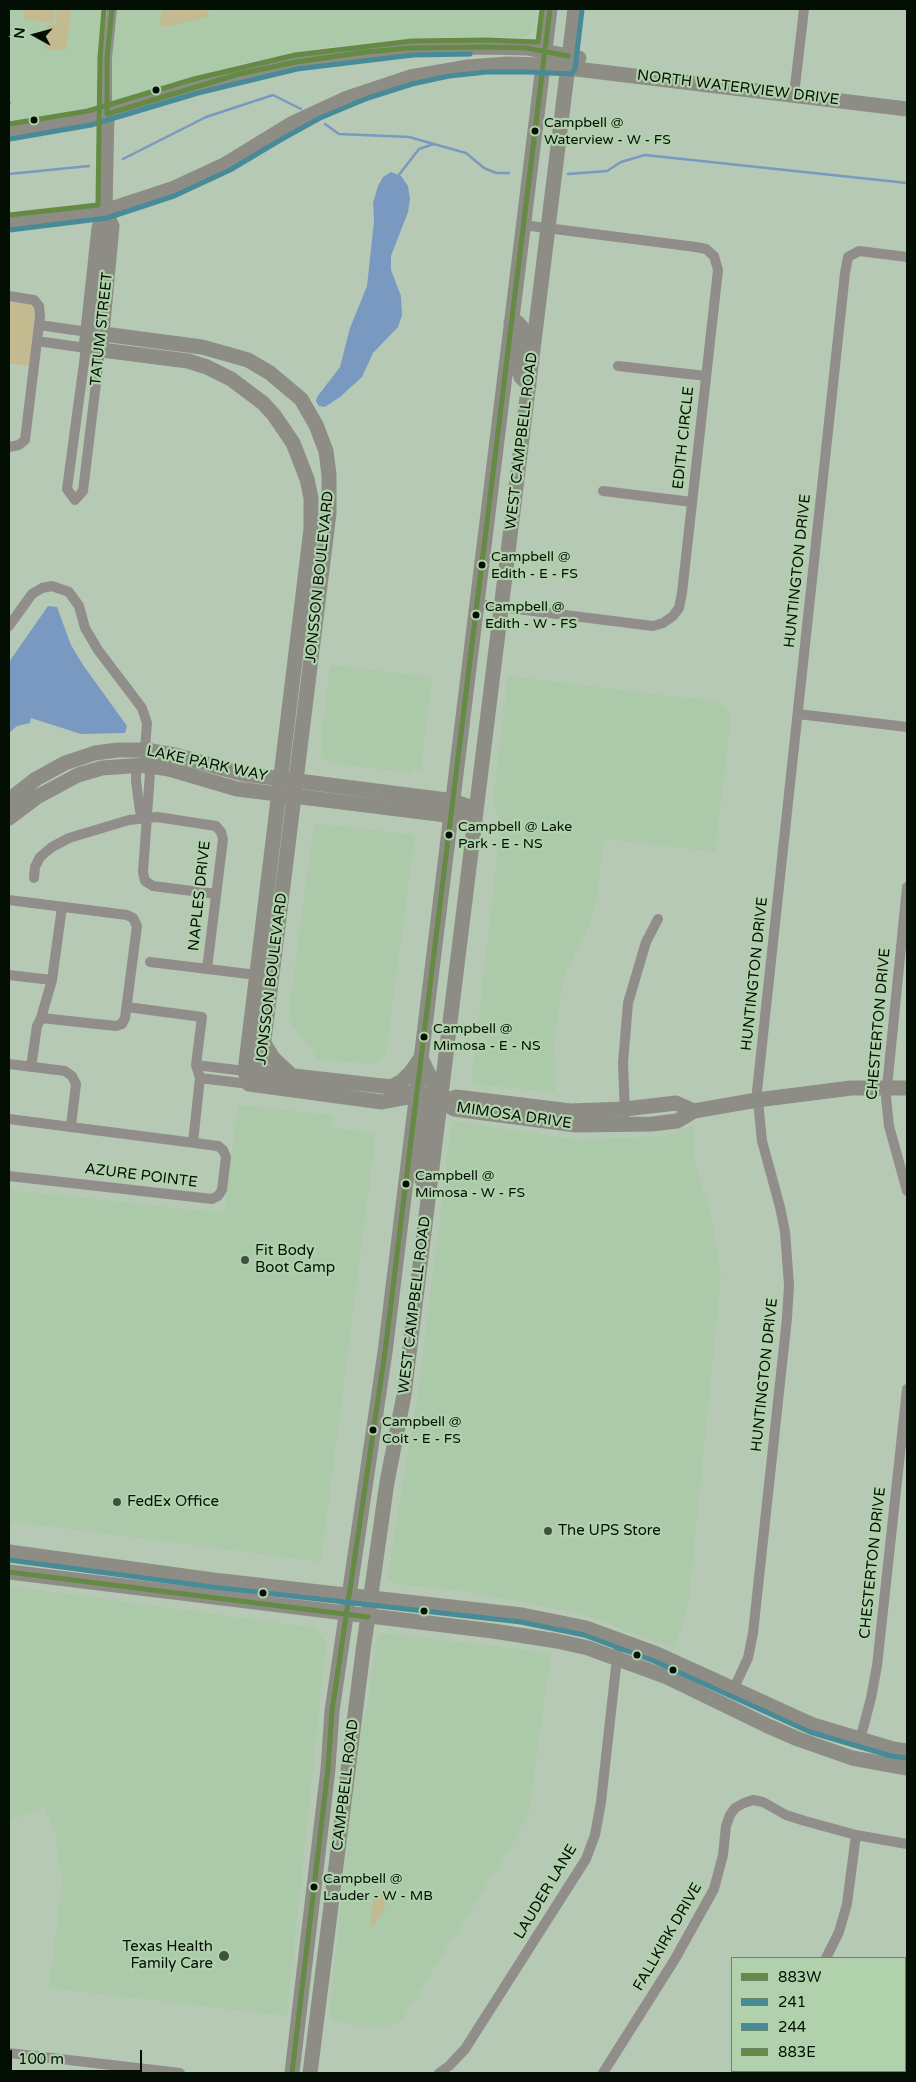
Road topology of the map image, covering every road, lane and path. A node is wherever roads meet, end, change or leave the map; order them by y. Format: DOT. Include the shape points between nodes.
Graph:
graph roads {
  1 [pos="112,9"];
  2 [pos="550,9"];
  3 [pos="575,9"];
  4 [pos="804,9"];
  5 [pos="544,58"];
  6 [pos="568,62"];
  7 [pos="795,90"];
  8 [pos="907,100"];
  9 [pos="907,109"];
  10 [pos="107,114"];
  11 [pos="9,132"];
  12 [pos="105,211"];
  13 [pos="9,222"];
  14 [pos="523,225"];
  15 [pos="548,228"];
  16 [pos="907,257"];
  17 [pos="9,296"];
  18 [pos="511,322"];
  19 [pos="39,325"];
  20 [pos="95,333"];
  21 [pos="37,341"];
  22 [pos="93,349"];
  23 [pos="618,366"];
  24 [pos="706,376"];
  25 [pos="529,386"];
  26 [pos="9,447"];
  27 [pos="73,447"];
  28 [pos="88,449"];
  29 [pos="603,491"];
  30 [pos="692,502"];
  31 [pos="312,512"];
  32 [pos="329,513"];
  33 [pos="477,604"];
  34 [pos="501,607"];
  35 [pos="9,626"];
  36 [pos="798,714"];
  37 [pos="907,727"];
  38 [pos="145,750"];
  39 [pos="144,765"];
  40 [pos="279,786"];
  41 [pos="295,788"];
  42 [pos="252,791"];
  43 [pos="9,800"];
  44 [pos="452,808"];
  45 [pos="475,815"];
  46 [pos="147,817"];
  47 [pos="9,818"];
  48 [pos="275,821"];
  49 [pos="34,878"];
  50 [pos="907,887"];
  51 [pos="216,894"];
  52 [pos="9,900"];
  53 [pos="62,907"];
  54 [pos="439,916"];
  55 [pos="658,919"];
  56 [pos="262,927"];
  57 [pos="278,929"];
  58 [pos="460,938"];
  59 [pos="435,943"];
  60 [pos="150,962"];
  61 [pos="207,969"];
  62 [pos="457,969"];
  63 [pos="9,975"];
  64 [pos="257,975"];
  65 [pos="52,980"];
  66 [pos="127,1007"];
  67 [pos="41,1018"];
  68 [pos="264,1043"];
  69 [pos="421,1058"];
  70 [pos="10,1064"];
  71 [pos="196,1065"];
  72 [pos="31,1067"];
  73 [pos="260,1072"];
  74 [pos="292,1076"];
  75 [pos="247,1077"];
  76 [pos="200,1078"];
  77 [pos="326,1087"];
  78 [pos="390,1087"];
  79 [pos="886,1087"];
  80 [pos="907,1088"];
  81 [pos="440,1089"];
  82 [pos="757,1100"];
  83 [pos="382,1102"];
  84 [pos="420,1102"];
  85 [pos="544,1108"];
  86 [pos="625,1109"];
  87 [pos="694,1111"];
  88 [pos="9,1119"];
  89 [pos="413,1122"];
  90 [pos="551,1122"];
  91 [pos="626,1125"];
  92 [pos="71,1126"];
  93 [pos="192,1142"];
  94 [pos="9,1176"];
  95 [pos="907,1191"];
  96 [pos="430,1192"];
  97 [pos="385,1352"];
  98 [pos="409,1353"];
  99 [pos="907,1389"];
  100 [pos="9,1552"];
  101 [pos="9,1572"];
  102 [pos="163,1573"];
  103 [pos="162,1592"];
  104 [pos="348,1595"];
  105 [pos="370,1598"];
  106 [pos="345,1614"];
  107 [pos="368,1617"];
  108 [pos="562,1623"];
  109 [pos="493,1631"];
  110 [pos="619,1640"];
  111 [pos="618,1659"];
  112 [pos="734,1688"];
  113 [pos="860,1740"];
  114 [pos="907,1751"];
  115 [pos="907,1768"];
  116 [pos="856,1835"];
  117 [pos="907,1844"];
  118 [pos="319,1845"];
  119 [pos="338,1847"];
  120 [pos="826,1957"];
  121 [pos="9,2053"];
  122 [pos="180,2073"];
  123 [pos="292,2073"];
  124 [pos="310,2073"];
  125 [pos="439,2073"];
  126 [pos="603,2073"];
  1 -- 10 [label="street" via="107,58"];
  2 -- 5 [label="main road, WEST CAMPBELL ROAD"];
  3 -- 6 [label="main road, WEST CAMPBELL ROAD"];
  4 -- 7 [label="street"];
  5 -- 6 [label="main road, NORTH WATERVIEW DRIVE"];
  5 -- 10 [label="main road" via="527,48 450,47 357,54 238,74"];
  5 -- 12 [label="main road" via="432,72 391,82 317,111 206,174"];
  5 -- 14 [label="main road, WEST CAMPBELL ROAD"];
  6 -- 7 [label="main road, NORTH WATERVIEW DRIVE"];
  6 -- 15 [label="main road, WEST CAMPBELL ROAD"];
  7 -- 8 [label="main road, NORTH WATERVIEW DRIVE"];
  7 -- 9 [label="main road, NORTH WATERVIEW DRIVE"];
  10 -- 11 [label="main road"];
  10 -- 12 [label="main road, TATUM STREET"];
  12 -- 13 [label="main road" via="51,220"];
  12 -- 20 [label="main road, TATUM STREET" via="112,226"];
  14 -- 15 [label="street, EDITH CIRCLE"];
  14 -- 18 [label="main road, WEST CAMPBELL ROAD"];
  15 -- 24 [label="street, EDITH CIRCLE" via="696,247 706,249 714,256 718,270"];
  15 -- 25 [label="main road, WEST CAMPBELL ROAD"];
  16 -- 36 [label="street, HUNTINGTON DRIVE" via="859,251 848,258"];
  17 -- 19 [label="street" via="29,298 37,303"];
  18 -- 25 [label="main road" via="518,323 523,329 519,368 521,377"];
  18 -- 33 [label="main road, WEST CAMPBELL ROAD"];
  19 -- 20 [label="street, JONSSON BOULEVARD"];
  19 -- 21 [label="street"];
  20 -- 22 [label="main road, TATUM STREET"];
  20 -- 32 [label="main road, JONSSON BOULEVARD" via="218,350 248,360 277,378 301,399 323,441 330,475"];
  21 -- 22 [label="street, JONSSON BOULEVARD"];
  21 -- 26 [label="street" via="26,436 23,442"];
  22 -- 27 [label="street, TATUM STREET"];
  22 -- 28 [label="street, TATUM STREET"];
  22 -- 31 [label="main road, JONSSON BOULEVARD" via="200,364 246,389 274,415 293,443 307,479"];
  23 -- 24 [label="street"];
  24 -- 30 [label="street, EDITH CIRCLE"];
  25 -- 34 [label="main road, WEST CAMPBELL ROAD"];
  27 -- 28 [label="street"];
  27 -- 28 [label="street, TATUM STREET" via="67,489 75,500 83,491"];
  29 -- 30 [label="street"];
  30 -- 34 [label="street, EDITH CIRCLE" via="679,608 663,623 638,625"];
  31 -- 32 [label="main road"];
  31 -- 40 [label="main road, JONSSON BOULEVARD"];
  32 -- 41 [label="main road, JONSSON BOULEVARD"];
  33 -- 34 [label="street, EDITH CIRCLE"];
  33 -- 44 [label="main road, WEST CAMPBELL ROAD"];
  34 -- 45 [label="main road, WEST CAMPBELL ROAD"];
  35 -- 38 [label="street" via="32,594 42,588 52,586 69,592 79,606 85,628 98,650 142,708 147,723"];
  36 -- 37 [label="street"];
  36 -- 82 [label="street, HUNTINGTON DRIVE"];
  38 -- 39 [label="main road"];
  38 -- 40 [label="main road, LAKE PARK WAY" via="183,757"];
  38 -- 43 [label="main road, LAKE PARK WAY" via="102,752 65,763 36,779"];
  39 -- 42 [label="main road, LAKE PARK WAY"];
  39 -- 46 [label="street" via="136,772 136,781 140,810"];
  39 -- 47 [label="main road, LAKE PARK WAY" via="102,768 78,775"];
  40 -- 41 [label="main road, LAKE PARK WAY"];
  40 -- 42 [label="main road, LAKE PARK WAY"];
  40 -- 48 [label="main road, JONSSON BOULEVARD"];
  41 -- 44 [label="main road, LAKE PARK WAY"];
  41 -- 57 [label="main road, JONSSON BOULEVARD"];
  42 -- 48 [label="main road"];
  44 -- 45 [label="main road, LAKE PARK WAY"];
  44 -- 54 [label="main road, WEST CAMPBELL ROAD"];
  45 -- 58 [label="main road, WEST CAMPBELL ROAD"];
  46 -- 49 [label="street" via="69,838 52,847 40,857"];
  46 -- 51 [label="street" via="145,881 153,886"];
  46 -- 51 [label="street, NAPLES DRIVE" via="210,824 219,828 223,839"];
  48 -- 56 [label="main road, JONSSON BOULEVARD"];
  50 -- 79 [label="street, CHESTERTON DRIVE"];
  51 -- 61 [label="street, NAPLES DRIVE"];
  52 -- 53 [label="street"];
  53 -- 65 [label="street"];
  53 -- 66 [label="street" via="133,918 137,926"];
  54 -- 58 [label="main road"];
  54 -- 59 [label="main road, WEST CAMPBELL ROAD"];
  55 -- 86 [label="street" via="646,942 628,1003 623,1063"];
  56 -- 57 [label="main road"];
  56 -- 64 [label="main road, JONSSON BOULEVARD"];
  57 -- 68 [label="main road, JONSSON BOULEVARD"];
  58 -- 62 [label="main road, WEST CAMPBELL ROAD"];
  59 -- 62 [label="main road" via="441,946"];
  59 -- 69 [label="main road, WEST CAMPBELL ROAD"];
  60 -- 61 [label="street"];
  61 -- 64 [label="street"];
  62 -- 81 [label="main road, WEST CAMPBELL ROAD"];
  63 -- 65 [label="street"];
  64 -- 75 [label="main road, JONSSON BOULEVARD"];
  65 -- 67 [label="street"];
  66 -- 67 [label="street" via="126,1018 116,1026"];
  66 -- 71 [label="street" via="202,1016"];
  67 -- 72 [label="street"];
  68 -- 73 [label="main road, JONSSON BOULEVARD"];
  68 -- 74 [label="main road" via="273,1058"];
  69 -- 78 [label="main road" via="402,1081"];
  69 -- 81 [label="main road"];
  69 -- 84 [label="main road, WEST CAMPBELL ROAD"];
  70 -- 72 [label="street"];
  71 -- 75 [label="street"];
  71 -- 76 [label="street"];
  72 -- 92 [label="street" via="66,1071 72,1076 76,1084"];
  73 -- 74 [label="main road"];
  73 -- 75 [label="main road, JONSSON BOULEVARD"];
  74 -- 77 [label="main road"];
  75 -- 76 [label="street"];
  75 -- 77 [label="main road"];
  76 -- 93 [label="street"];
  77 -- 78 [label="main road"];
  77 -- 83 [label="main road"];
  78 -- 84 [label="main road"];
  79 -- 80 [label="main road, MIMOSA DRIVE"];
  79 -- 82 [label="main road, MIMOSA DRIVE" via="850,1088"];
  79 -- 95 [label="street, CHESTERTON DRIVE" via="889,1126"];
  81 -- 84 [label="main road" via="425,1094"];
  81 -- 85 [label="main road, MIMOSA DRIVE" via="456,1097"];
  81 -- 90 [label="main road, MIMOSA DRIVE" via="454,1110"];
  81 -- 96 [label="main road, WEST CAMPBELL ROAD"];
  82 -- 87 [label="main road, MIMOSA DRIVE"];
  82 -- 112 [label="street, HUNTINGTON DRIVE" via="762,1141 785,1232 789,1285 753,1633 748,1658"];
  83 -- 84 [label="main road"];
  83 -- 89 [label="main road" via="404,1110"];
  84 -- 89 [label="main road"];
  84 -- 96 [label="main road, WEST CAMPBELL ROAD" via="420,1169 422,1180"];
  85 -- 86 [label="main road, MIMOSA DRIVE" via="571,1111"];
  85 -- 90 [label="main road"];
  86 -- 87 [label="main road, MIMOSA DRIVE" via="676,1103"];
  86 -- 91 [label="street"];
  87 -- 91 [label="main road, MIMOSA DRIVE" via="677,1121"];
  88 -- 92 [label="street"];
  89 -- 97 [label="main road, WEST CAMPBELL ROAD"];
  90 -- 91 [label="main road, MIMOSA DRIVE"];
  92 -- 93 [label="street, AZURE POINTE"];
  93 -- 94 [label="street, AZURE POINTE" via="218,1146 226,1157 222,1190 212,1199"];
  96 -- 98 [label="main road, WEST CAMPBELL ROAD"];
  97 -- 98 [label="main road"];
  97 -- 104 [label="main road, WEST CAMPBELL ROAD"];
  98 -- 105 [label="main road, WEST CAMPBELL ROAD"];
  99 -- 113 [label="street, CHESTERTON DRIVE" via="877,1666"];
  100 -- 102 [label="main road"];
  101 -- 103 [label="main road"];
  102 -- 103 [label="main road"];
  102 -- 104 [label="main road"];
  103 -- 106 [label="main road"];
  104 -- 105 [label="main road"];
  104 -- 106 [label="main road, CAMPBELL ROAD"];
  105 -- 107 [label="main road, WEST CAMPBELL ROAD"];
  105 -- 108 [label="main road" via="522,1615"];
  106 -- 107 [label="main road"];
  106 -- 118 [label="main road, CAMPBELL ROAD"];
  107 -- 109 [label="main road"];
  107 -- 119 [label="main road, CAMPBELL ROAD"];
  108 -- 109 [label="main road" via="549,1627 500,1624"];
  108 -- 110 [label="main road"];
  109 -- 111 [label="main road" via="588,1648"];
  110 -- 111 [label="street, LAUDER LANE"];
  110 -- 112 [label="main road"];
  111 -- 115 [label="main road" via="667,1677 798,1739 852,1758"];
  111 -- 125 [label="street, LAUDER LANE" via="601,1802 595,1835 586,1859 465,2049"];
  112 -- 113 [label="main road" via="793,1717"];
  113 -- 114 [label="main road"];
  116 -- 117 [label="street, FALLKIRK DRIVE"];
  116 -- 120 [label="street" via="847,1904 839,1932"];
  116 -- 126 [label="street, FALLKIRK DRIVE" via="786,1815 763,1802 752,1800 735,1808 726,1826 714,1889 675,1959"];
  118 -- 119 [label="main road"];
  118 -- 123 [label="main road, CAMPBELL ROAD"];
  119 -- 124 [label="main road, CAMPBELL ROAD"];
  121 -- 122 [label="street"];
}
